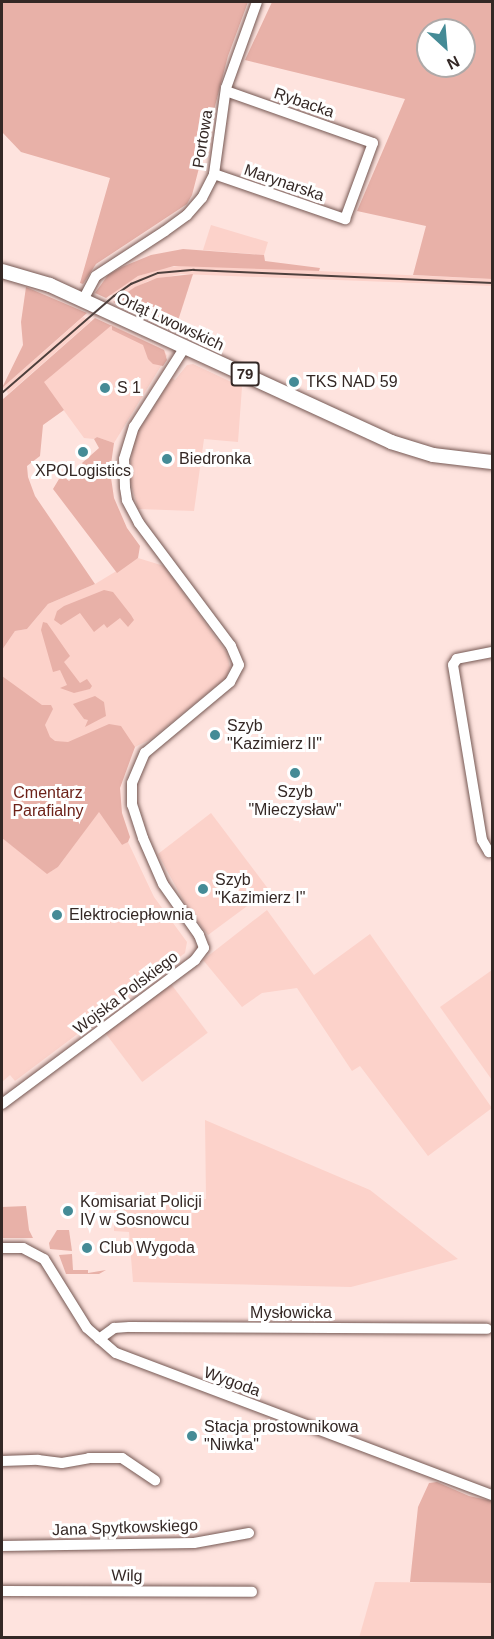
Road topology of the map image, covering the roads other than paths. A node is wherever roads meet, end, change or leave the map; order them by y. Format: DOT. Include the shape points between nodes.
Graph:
graph roads {
  1 [pos="257,2"];
  2 [pos="226,91"];
  3 [pos="214,174"];
  4 [pos="345,219"];
  5 [pos="2,271"];
  6 [pos="83,300"];
  7 [pos="185,347"];
  8 [pos="492,462"];
  9 [pos="492,652"];
  10 [pos="491,852"];
  11 [pos="2,1104"];
  12 [pos="2,1248"];
  13 [pos="487,1329"];
  14 [pos="99,1339"];
  15 [pos="2,1461"];
  16 [pos="155,1480"];
  17 [pos="492,1495"];
  18 [pos="249,1533"];
  19 [pos="2,1546"];
  20 [pos="2,1591"];
  21 [pos="252,1592"];
  1 -- 2 [label="street, Portowa"];
  2 -- 3 [label="street, Portowa"];
  2 -- 4 [label="street, Rybacka" via="373,143"];
  3 -- 4 [label="street, Marynarska"];
  3 -- 6 [label="street, Portowa" via="202,198 187,215 96,276"];
  5 -- 6 [label="main road, Orląt Lwowskich / 79" via="34,278"];
  6 -- 7 [label="main road, Orląt Lwowskich / 79"];
  7 -- 8 [label="main road, Orląt Lwowskich / 79" via="391,442 447,458"];
  7 -- 11 [label="street, Wojska Polskiego" via="126,446 123,473 127,500 139,524 238,658 239,665 235,678 145,753 132,783 132,805 163,884 204,948 195,960"];
  9 -- 10 [label="street" via="457,659 453,664 482,840"];
  12 -- 14 [label="street, Wygoda" via="23,1248 44,1259 80,1317"];
  13 -- 14 [label="street, Mysłowicka" via="130,1327 114,1328"];
  14 -- 17 [label="street, Wygoda" via="131,1360"];
  15 -- 16 [label="street" via="62,1463 122,1458"];
  18 -- 19 [label="street, Jana Spytkowskiego" via="194,1543"];
  20 -- 21 [label="street, Wilg"];
}
